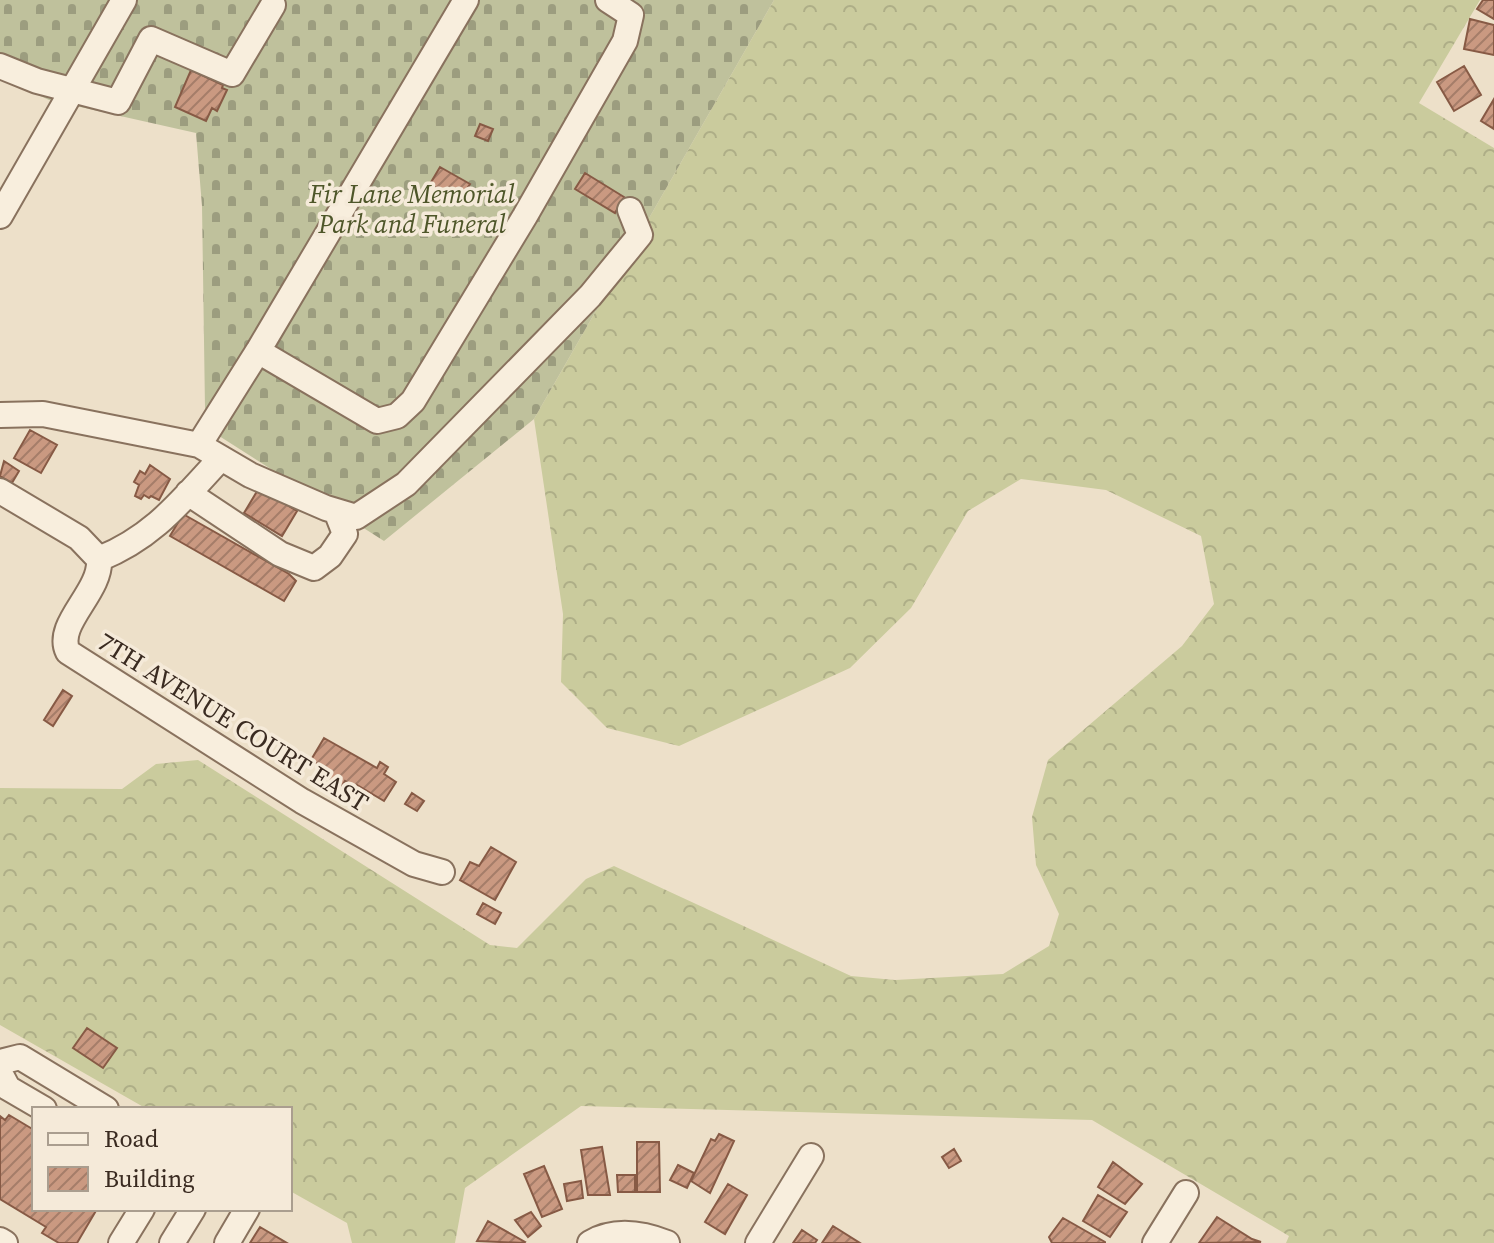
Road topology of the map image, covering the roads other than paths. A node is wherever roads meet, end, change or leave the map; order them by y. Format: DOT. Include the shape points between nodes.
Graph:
graph roads {
  1 [pos="124,0"];
  2 [pos="466,0"];
  3 [pos="610,0"];
  4 [pos="270,2"];
  5 [pos="0,66"];
  6 [pos="72,90"];
  7 [pos="630,210"];
  8 [pos="0,216"];
  9 [pos="258,351"];
  10 [pos="0,415"];
  11 [pos="199,445"];
  12 [pos="221,458"];
  13 [pos="0,491"];
  14 [pos="188,493"];
  15 [pos="336,511"];
  16 [pos="99,559"];
  17 [pos="442,872"];
  18 [pos="0,1062"];
  19 [pos="0,1073"];
  20 [pos="41,1107"];
  21 [pos="103,1107"];
  22 [pos="811,1156"];
  23 [pos="1186,1193"];
  24 [pos="141,1211"];
  25 [pos="192,1211"];
  26 [pos="246,1211"];
  27 [pos="128,1241"];
  28 [pos="172,1243"];
  29 [pos="227,1243"];
  30 [pos="590,1243"];
  31 [pos="667,1243"];
  32 [pos="758,1243"];
  33 [pos="1155,1243"];
  1 -- 6 [label="street"];
  2 -- 9 [label="street"];
  3 -- 9 [label="street" via="631,15 625,41 405,410 377,421"];
  4 -- 6 [label="street" via="232,74 151,39 118,102"];
  5 -- 6 [label="street"];
  6 -- 8 [label="street"];
  7 -- 15 [label="street" via="640,235 590,296 406,484 356,517"];
  9 -- 11 [label="street"];
  10 -- 11 [label="street" via="43,414"];
  11 -- 12 [label="street"];
  12 -- 14 [label="street"];
  12 -- 15 [label="street"];
  13 -- 16 [label="street" via="79,538"];
  14 -- 15 [label="street" via="280,554 314,568 345,534"];
  14 -- 16 [label="street" via="155,529"];
  16 -- 17 [label="street, 7TH AVENUE COURT EAST" via="97,580 67,629 68,652 324,814 414,864"];
  18 -- 21 [label="street" via="20,1057"];
  19 -- 20 [label="street" via="8,1088"];
  22 -- 32 [label="street"];
  23 -- 33 [label="street"];
  24 -- 27 [label="street"];
  25 -- 28 [label="street"];
  26 -- 29 [label="street"];
  30 -- 31 [label="street" via="627,1233"];
}
